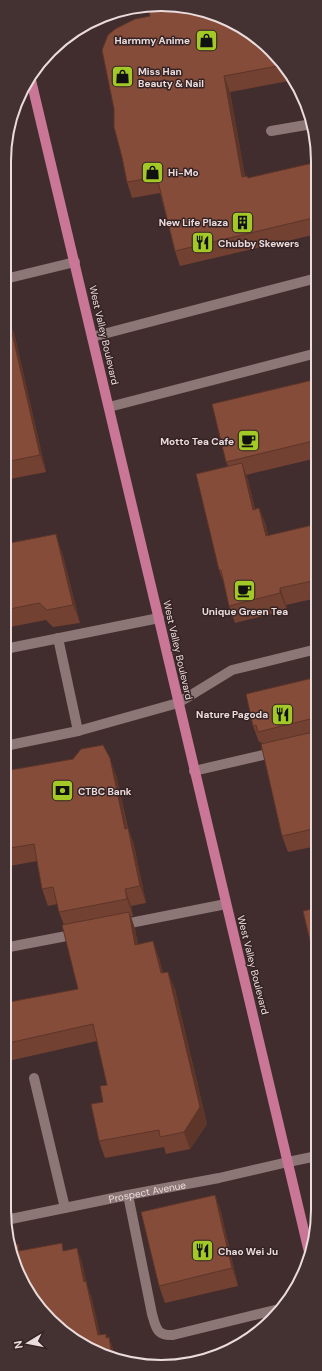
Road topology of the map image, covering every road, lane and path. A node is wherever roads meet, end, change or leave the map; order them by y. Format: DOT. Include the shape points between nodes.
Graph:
graph roads {
  1 [pos="32,84"];
  2 [pos="307,125"];
  3 [pos="271,131"];
  4 [pos="75,262"];
  5 [pos="11,278"];
  6 [pos="311,280"];
  7 [pos="92,337"];
  8 [pos="311,355"];
  9 [pos="109,407"];
  10 [pos="159,618"];
  11 [pos="58,638"];
  12 [pos="11,648"];
  13 [pos="311,650"];
  14 [pos="178,703"];
  15 [pos="78,731"];
  16 [pos="11,745"];
  17 [pos="288,749"];
  18 [pos="194,771"];
  19 [pos="226,904"];
  20 [pos="112,927"];
  21 [pos="88,932"];
  22 [pos="11,947"];
  23 [pos="34,1078"];
  24 [pos="311,1157"];
  25 [pos="288,1162"];
  26 [pos="128,1195"];
  27 [pos="65,1208"];
  28 [pos="11,1219"];
  29 [pos="307,1244"];
  30 [pos="272,1311"];
  1 -- 4 [label="main road, West Valley Boulevard"];
  2 -- 3 [label="street"];
  4 -- 5 [label="street"];
  4 -- 7 [label="main road, West Valley Boulevard"];
  6 -- 7 [label="street"];
  7 -- 9 [label="main road, West Valley Boulevard"];
  8 -- 9 [label="street"];
  9 -- 10 [label="main road, West Valley Boulevard"];
  10 -- 11 [label="street"];
  10 -- 14 [label="main road, West Valley Boulevard"];
  11 -- 12 [label="street"];
  11 -- 15 [label="street"];
  13 -- 14 [label="street" via="232,670"];
  14 -- 15 [label="street"];
  14 -- 18 [label="main road, West Valley Boulevard"];
  15 -- 16 [label="street"];
  17 -- 18 [label="street"];
  18 -- 19 [label="main road, West Valley Boulevard"];
  19 -- 20 [label="street"];
  19 -- 25 [label="main road, West Valley Boulevard"];
  21 -- 22 [label="street"];
  23 -- 27 [label="street"];
  24 -- 25 [label="street, Prospect Avenue"];
  25 -- 26 [label="street, Prospect Avenue"];
  25 -- 29 [label="main road, West Valley Boulevard"];
  26 -- 27 [label="street, Prospect Avenue"];
  26 -- 30 [label="street" via="152,1314 159,1332 173,1335"];
  27 -- 28 [label="street, Prospect Avenue"];
}
